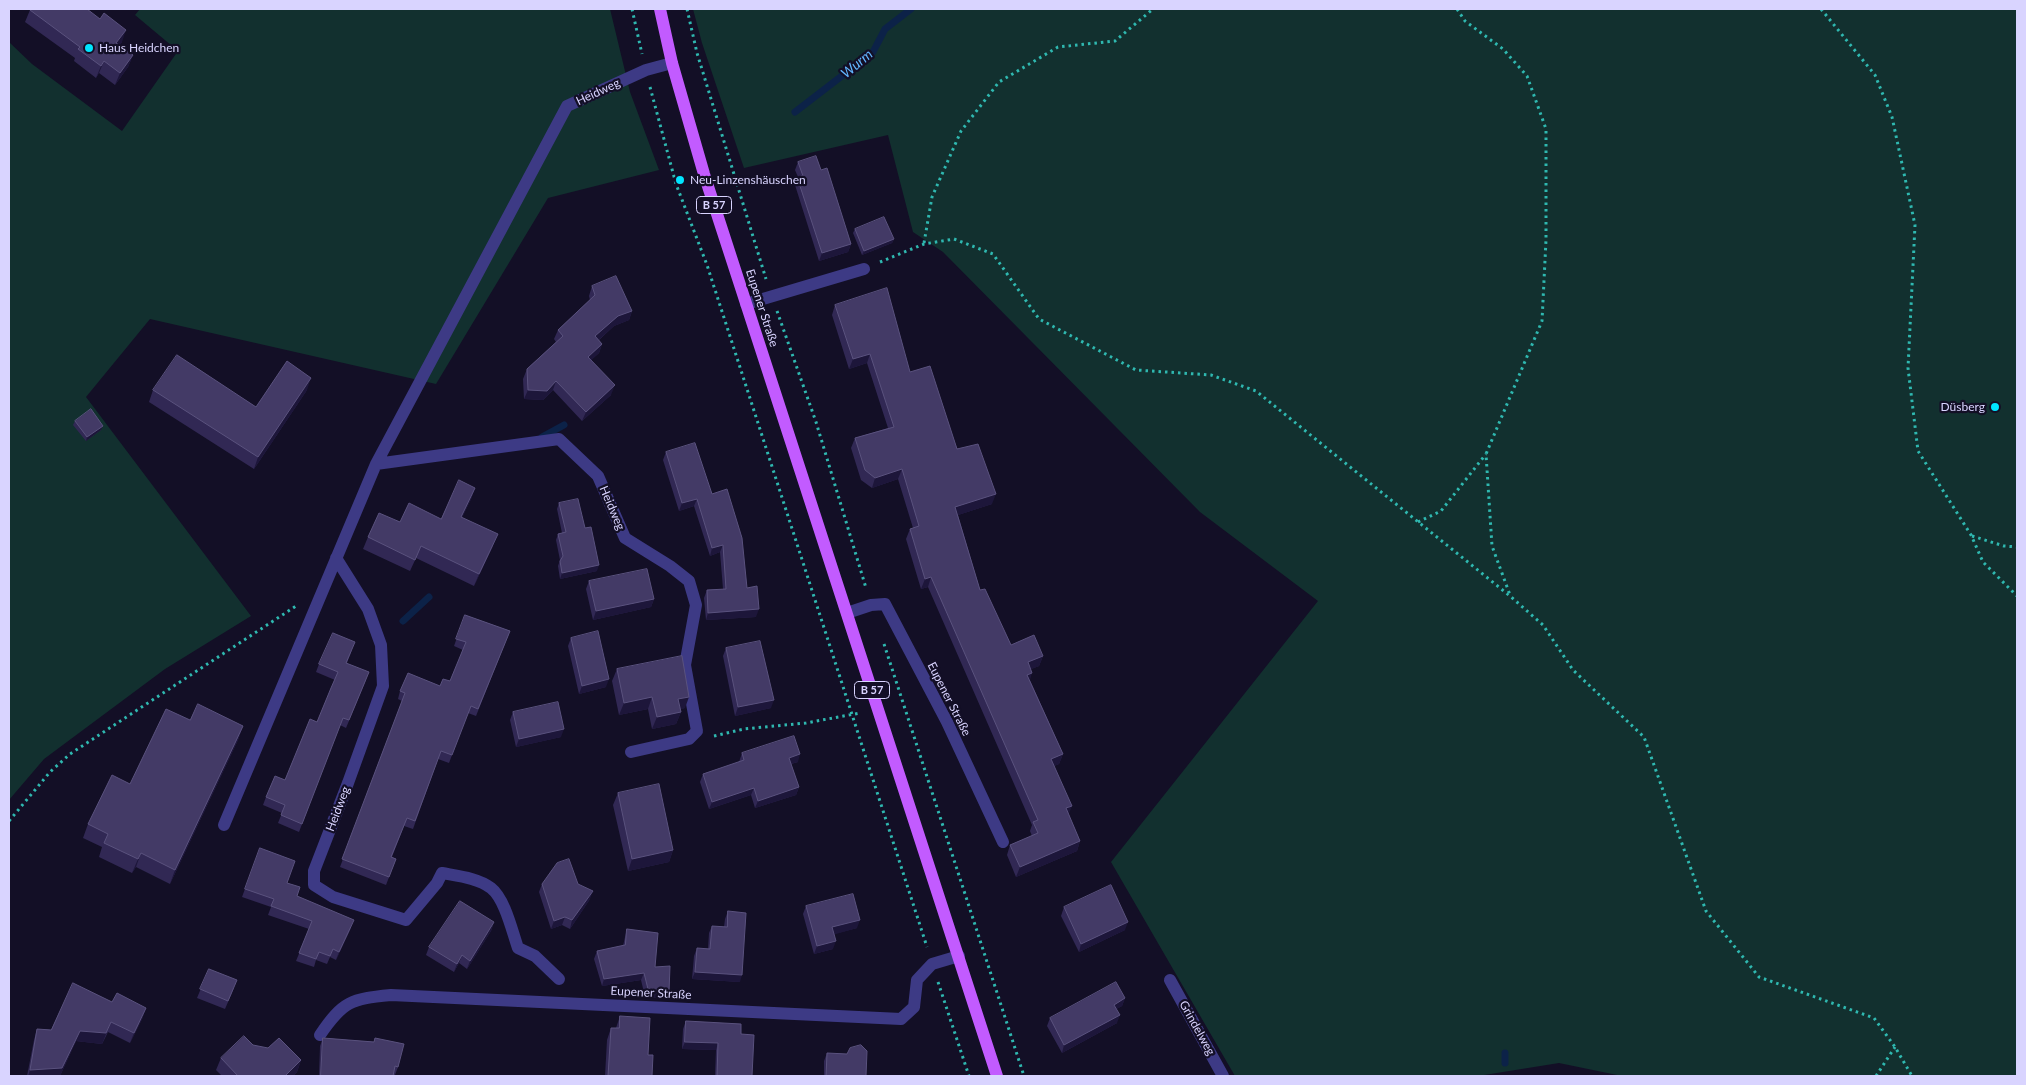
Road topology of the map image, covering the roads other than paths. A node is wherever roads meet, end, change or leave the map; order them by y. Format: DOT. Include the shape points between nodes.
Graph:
graph roads {
  1 [pos="660,9"];
  2 [pos="672,63"];
  3 [pos="864,269"];
  4 [pos="746,304"];
  5 [pos="376,464"];
  6 [pos="336,558"];
  7 [pos="847,613"];
  8 [pos="631,752"];
  9 [pos="224,825"];
  10 [pos="1003,842"];
  11 [pos="959,956"];
  12 [pos="559,979"];
  13 [pos="1170,980"];
  14 [pos="320,1035"];
  15 [pos="997,1076"];
  16 [pos="1223,1076"];
  1 -- 2 [label="main road, Eupener Straße / B 57"];
  2 -- 4 [label="main road, Eupener Straße / B 57"];
  2 -- 5 [label="street, Heidweg" via="646,70 567,106"];
  3 -- 4 [label="street"];
  4 -- 7 [label="main road, Eupener Straße / B 57"];
  5 -- 6 [label="street, Heidweg"];
  5 -- 8 [label="street, Heidweg" via="559,439 598,476 625,538 688,581 696,605 685,665 697,730 689,738"];
  6 -- 9 [label="street, Heidweg"];
  6 -- 12 [label="street, Heidweg" via="368,609 381,644 383,686 314,871 314,885 333,897 406,920 437,883 442,872 470,878 490,887 500,898 518,948 535,956"];
  7 -- 10 [label="street, Eupener Straße" via="885,604"];
  7 -- 11 [label="main road, Eupener Straße / B 57"];
  11 -- 14 [label="street, Eupener Straße" via="932,964 917,980 914,1007 901,1019 391,995 348,1003 333,1016"];
  11 -- 15 [label="main road, Eupener Straße / B 57"];
  13 -- 16 [label="street, Grindelweg"];
}
